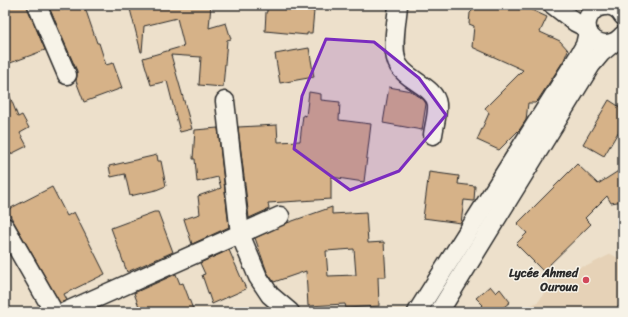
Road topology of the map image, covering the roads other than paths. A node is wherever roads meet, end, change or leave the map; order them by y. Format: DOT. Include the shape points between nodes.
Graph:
graph roads {
  1 [pos="37,5"];
  2 [pos="398,5"];
  3 [pos="553,5"];
  4 [pos="607,8"];
  5 [pos="588,30"];
  6 [pos="618,39"];
  7 [pos="67,75"];
  8 [pos="225,101"];
  9 [pos="433,135"];
  10 [pos="280,216"];
  11 [pos="5,226"];
  12 [pos="240,234"];
  13 [pos="53,312"];
  14 [pos="65,312"];
  15 [pos="290,312"];
  16 [pos="417,312"];
  17 [pos="438,312"];
  1 -- 7 [label="street"];
  2 -- 9 [label="street" via="395,54 398,66 434,97 437,104"];
  3 -- 5 [label="street"];
  4 -- 5 [label="street" via="593,11 587,22"];
  5 -- 6 [label="street" via="591,37 601,44"];
  5 -- 16 [label="street" via="578,57"];
  6 -- 17 [label="street" via="591,65"];
  8 -- 12 [label="street"];
  10 -- 12 [label="street"];
  11 -- 13 [label="street"];
  12 -- 14 [label="street"];
  12 -- 15 [label="street" via="258,277 270,295"];
}
